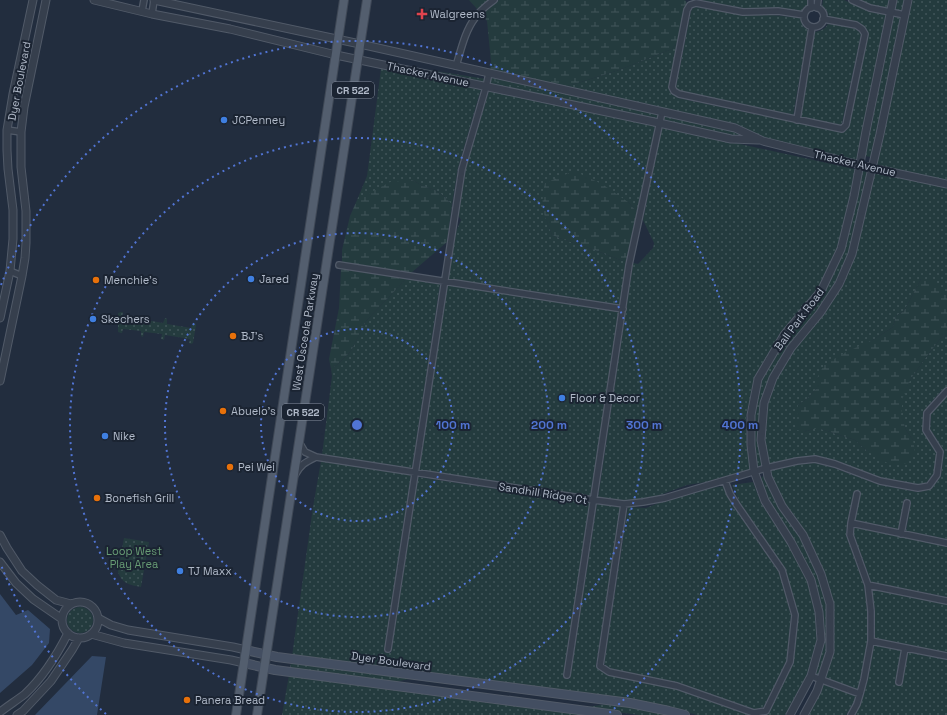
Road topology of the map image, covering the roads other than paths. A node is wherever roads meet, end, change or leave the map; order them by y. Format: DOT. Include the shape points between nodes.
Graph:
graph roads {
  1 [pos="33,0"];
  2 [pos="46,0"];
  3 [pos="94,0"];
  4 [pos="144,0"];
  5 [pos="154,0"];
  6 [pos="344,0"];
  7 [pos="367,0"];
  8 [pos="494,0"];
  9 [pos="811,0"];
  10 [pos="818,0"];
  11 [pos="852,0"];
  12 [pos="893,0"];
  13 [pos="908,0"];
  14 [pos="814,8"];
  15 [pos="142,11"];
  16 [pos="891,12"];
  17 [pos="152,14"];
  18 [pos="804,15"];
  19 [pos="905,15"];
  20 [pos="823,19"];
  21 [pos="812,27"];
  22 [pos="338,39"];
  23 [pos="360,44"];
  24 [pos="336,55"];
  25 [pos="358,59"];
  26 [pos="456,66"];
  27 [pos="489,73"];
  28 [pos="486,87"];
  29 [pos="567,91"];
  30 [pos="564,103"];
  31 [pos="662,112"];
  32 [pos="796,120"];
  33 [pos="659,123"];
  34 [pos="7,130"];
  35 [pos="20,132"];
  36 [pos="763,140"];
  37 [pos="860,165"];
  38 [pos="872,168"];
  39 [pos="947,184"];
  40 [pos="339,265"];
  41 [pos="10,271"];
  42 [pos="22,276"];
  43 [pos="444,281"];
  44 [pos="623,308"];
  45 [pos="0,318"];
  46 [pos="0,381"];
  47 [pos="947,391"];
  48 [pos="299,442"];
  49 [pos="316,458"];
  50 [pos="766,468"];
  51 [pos="754,471"];
  52 [pos="415,473"];
  53 [pos="293,478"];
  54 [pos="725,481"];
  55 [pos="857,494"];
  56 [pos="594,500"];
  57 [pos="907,503"];
  58 [pos="624,504"];
  59 [pos="851,523"];
  60 [pos="902,534"];
  61 [pos="0,535"];
  62 [pos="947,543"];
  63 [pos="0,562"];
  64 [pos="868,585"];
  65 [pos="947,601"];
  66 [pos="72,604"];
  67 [pos="98,618"];
  68 [pos="62,619"];
  69 [pos="68,633"];
  70 [pos="91,634"];
  71 [pos="79,638"];
  72 [pos="871,641"];
  73 [pos="905,648"];
  74 [pos="388,649"];
  75 [pos="246,650"];
  76 [pos="266,654"];
  77 [pos="947,656"];
  78 [pos="244,663"];
  79 [pos="264,667"];
  80 [pos="567,675"];
  81 [pos="811,676"];
  82 [pos="821,680"];
  83 [pos="899,682"];
  84 [pos="480,684"];
  85 [pos="395,685"];
  86 [pos="860,694"];
  87 [pos="490,698"];
  88 [pos="606,700"];
  89 [pos="0,712"];
  90 [pos="17,715"];
  91 [pos="236,715"];
  92 [pos="256,715"];
  93 [pos="617,715"];
  94 [pos="685,715"];
  95 [pos="790,715"];
  96 [pos="804,715"];
  97 [pos="851,715"];
  1 -- 34 [label="street, Dyer Boulevard"];
  2 -- 35 [label="street, Dyer Boulevard"];
  3 -- 15 [label="street, Thacker Avenue"];
  4 -- 15 [label="street"];
  5 -- 17 [label="street"];
  5 -- 22 [label="street"];
  6 -- 22 [label="main road, West Osceola Parkway / CR 522"];
  7 -- 23 [label="main road, West Osceola Parkway / CR 522"];
  8 -- 26 [label="street" via="481,10 469,28"];
  9 -- 14 [label="street"];
  10 -- 14 [label="street"];
  11 -- 16 [label="street" via="870,8"];
  12 -- 16 [label="street, Ball Park Road"];
  13 -- 19 [label="street, Ball Park Road"];
  14 -- 18 [label="street"];
  14 -- 20 [label="street" via="823,14"];
  15 -- 17 [label="street, Thacker Avenue"];
  16 -- 19 [label="street"];
  16 -- 37 [label="street, Ball Park Road"];
  17 -- 24 [label="street, Thacker Avenue" via="230,29"];
  18 -- 21 [label="street" via="806,23"];
  18 -- 32 [label="street" via="778,11 743,12 696,3 690,5 672,87 679,94"];
  19 -- 38 [label="street, Ball Park Road"];
  20 -- 21 [label="street" via="818,26"];
  20 -- 32 [label="street" via="856,25 865,34 846,125 842,129"];
  21 -- 32 [label="street"];
  22 -- 23 [label="street"];
  22 -- 24 [label="main road, West Osceola Parkway / CR 522"];
  23 -- 25 [label="main road, West Osceola Parkway / CR 522"];
  23 -- 26 [label="street, Thacker Avenue"];
  24 -- 25 [label="street, Thacker Avenue"];
  24 -- 75 [label="main road, West Osceola Parkway / CR 522"];
  25 -- 28 [label="street, Thacker Avenue"];
  25 -- 48 [label="main road, West Osceola Parkway / CR 522"];
  26 -- 27 [label="street, Thacker Avenue"];
  27 -- 28 [label="street"];
  27 -- 29 [label="street, Thacker Avenue"];
  28 -- 30 [label="street, Thacker Avenue"];
  28 -- 43 [label="street" via="462,169"];
  29 -- 30 [label="street"];
  29 -- 31 [label="street, Thacker Avenue"];
  30 -- 33 [label="street, Thacker Avenue"];
  31 -- 33 [label="street"];
  31 -- 36 [label="street, Thacker Avenue" via="735,128"];
  33 -- 36 [label="street, Thacker Avenue" via="731,139"];
  33 -- 44 [label="street" via="629,265"];
  34 -- 35 [label="street"];
  34 -- 41 [label="street, Dyer Boulevard" via="13,210"];
  35 -- 42 [label="street, Dyer Boulevard" via="20,168 26,211"];
  36 -- 37 [label="street, Thacker Avenue"];
  37 -- 38 [label="street, Thacker Avenue"];
  37 -- 51 [label="street, Ball Park Road" via="841,249 825,284 784,335 758,379 750,415"];
  38 -- 39 [label="street, Thacker Avenue"];
  38 -- 50 [label="street, Ball Park Road" via="852,254 840,284 791,348 773,378 764,403 761,440"];
  40 -- 43 [label="street"];
  41 -- 42 [label="street"];
  41 -- 45 [label="street, Dyer Boulevard"];
  42 -- 46 [label="street, Dyer Boulevard"];
  43 -- 44 [label="street"];
  43 -- 52 [label="street"];
  44 -- 56 [label="street"];
  47 -- 50 [label="street, Sandhill Ridge Ct" via="927,413 926,430 940,452 937,475 929,486 918,488 880,481 835,464 815,460"];
  48 -- 49 [label="street" via="304,452"];
  48 -- 53 [label="main road, West Osceola Parkway / CR 522"];
  49 -- 52 [label="street, Sandhill Ridge Ct"];
  49 -- 53 [label="street" via="301,466"];
  50 -- 51 [label="street, Sandhill Ridge Ct"];
  50 -- 82 [label="street, Ball Park Road" via="782,506 803,535 821,574 830,604 830,652"];
  51 -- 54 [label="street, Sandhill Ridge Ct"];
  51 -- 81 [label="street, Ball Park Road" via="765,501 811,580 819,612 821,640"];
  52 -- 56 [label="street, Sandhill Ridge Ct"];
  52 -- 74 [label="street"];
  53 -- 76 [label="main road, West Osceola Parkway / CR 522"];
  54 -- 58 [label="street, Sandhill Ridge Ct" via="665,498"];
  54 -- 58 [label="street" via="736,505 782,570 795,615 790,662 766,710 754,713 677,686 609,672 600,666"];
  55 -- 59 [label="street"];
  56 -- 58 [label="street, Sandhill Ridge Ct"];
  56 -- 80 [label="street"];
  57 -- 60 [label="street"];
  59 -- 60 [label="street"];
  59 -- 64 [label="street" via="850,535"];
  60 -- 62 [label="street"];
  61 -- 66 [label="street" via="22,571 56,600"];
  63 -- 68 [label="street" via="16,583 33,599"];
  64 -- 65 [label="street"];
  64 -- 72 [label="street"];
  66 -- 67 [label="street" via="82,602 92,606"];
  66 -- 68 [label="street" via="66,608"];
  67 -- 70 [label="street" via="95,630"];
  67 -- 75 [label="street, Dyer Boulevard" via="128,630"];
  68 -- 69 [label="street" via="64,629"];
  69 -- 71 [label="street"];
  69 -- 89 [label="street" via="44,673 25,694"];
  70 -- 71 [label="street"];
  70 -- 78 [label="street, Dyer Boulevard" via="124,643"];
  71 -- 90 [label="street" via="50,681"];
  72 -- 73 [label="street"];
  72 -- 86 [label="street"];
  73 -- 77 [label="street"];
  73 -- 83 [label="street"];
  75 -- 76 [label="main road, Dyer Boulevard"];
  75 -- 78 [label="main road, West Osceola Parkway / CR 522"];
  76 -- 79 [label="main road, West Osceola Parkway / CR 522"];
  76 -- 84 [label="main road, Dyer Boulevard"];
  78 -- 79 [label="main road, Dyer Boulevard"];
  78 -- 91 [label="main road, West Osceola Parkway / CR 522"];
  79 -- 85 [label="main road, Dyer Boulevard"];
  79 -- 92 [label="main road, West Osceola Parkway / CR 522"];
  81 -- 82 [label="street"];
  81 -- 95 [label="street, Ball Park Road"];
  82 -- 86 [label="street"];
  82 -- 96 [label="street, Ball Park Road"];
  84 -- 85 [label="main road" via="472,691 408,682"];
  84 -- 88 [label="main road, Dyer Boulevard"];
  85 -- 87 [label="main road, Dyer Boulevard"];
  86 -- 97 [label="street"];
  87 -- 88 [label="main road" via="508,692 588,703"];
  87 -- 93 [label="main road, Dyer Boulevard"];
  88 -- 94 [label="main road, Dyer Boulevard"];
}
